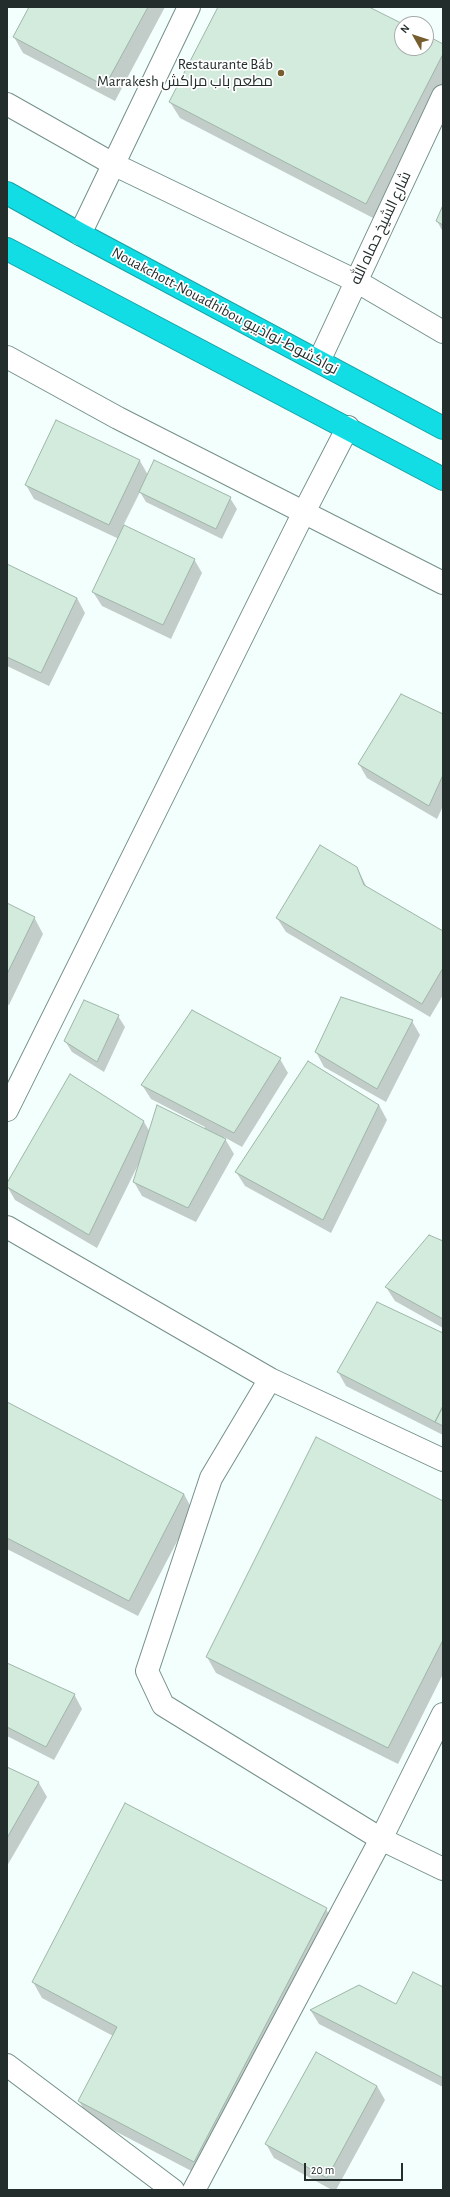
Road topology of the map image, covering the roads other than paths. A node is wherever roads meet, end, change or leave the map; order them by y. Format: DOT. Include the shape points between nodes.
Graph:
graph roads {
  1 [pos="189,7"];
  2 [pos="443,96"];
  3 [pos="7,104"];
  4 [pos="113,164"];
  5 [pos="7,193"];
  6 [pos="80,234"];
  7 [pos="7,248"];
  8 [pos="356,281"];
  9 [pos="443,332"];
  10 [pos="7,357"];
  11 [pos="319,361"];
  12 [pos="348,428"];
  13 [pos="443,428"];
  14 [pos="443,479"];
  15 [pos="303,514"];
  16 [pos="443,583"];
  17 [pos="7,1110"];
  18 [pos="7,1227"];
  19 [pos="270,1379"];
  20 [pos="443,1460"];
  21 [pos="443,1714"];
  22 [pos="381,1839"];
  23 [pos="443,1869"];
  24 [pos="7,2065"];
  25 [pos="173,2190"];
  26 [pos="194,2190"];
  1 -- 4 [label="street"];
  2 -- 8 [label="street, شارع الشيخ حماه الله"];
  3 -- 4 [label="street"];
  4 -- 6 [label="street"];
  4 -- 8 [label="street"];
  5 -- 6 [label="highway, Nouakchott-Nouadhibou نواكشوط-نواذيبو"];
  6 -- 11 [label="highway, Nouakchott-Nouadhibou نواكشوط-نواذيبو"];
  7 -- 12 [label="highway"];
  8 -- 9 [label="street"];
  8 -- 11 [label="street, شارع الشيخ حماه الله"];
  10 -- 15 [label="street"];
  11 -- 13 [label="highway, Nouakchott-Nouadhibou نواكشوط-نواذيبو"];
  12 -- 14 [label="highway"];
  12 -- 15 [label="street"];
  15 -- 16 [label="street"];
  15 -- 17 [label="street"];
  18 -- 19 [label="street"];
  19 -- 20 [label="street"];
  19 -- 22 [label="street" via="211,1478 147,1671 163,1705"];
  21 -- 22 [label="street"];
  22 -- 23 [label="street"];
  22 -- 26 [label="street"];
  24 -- 25 [label="street"];
}
